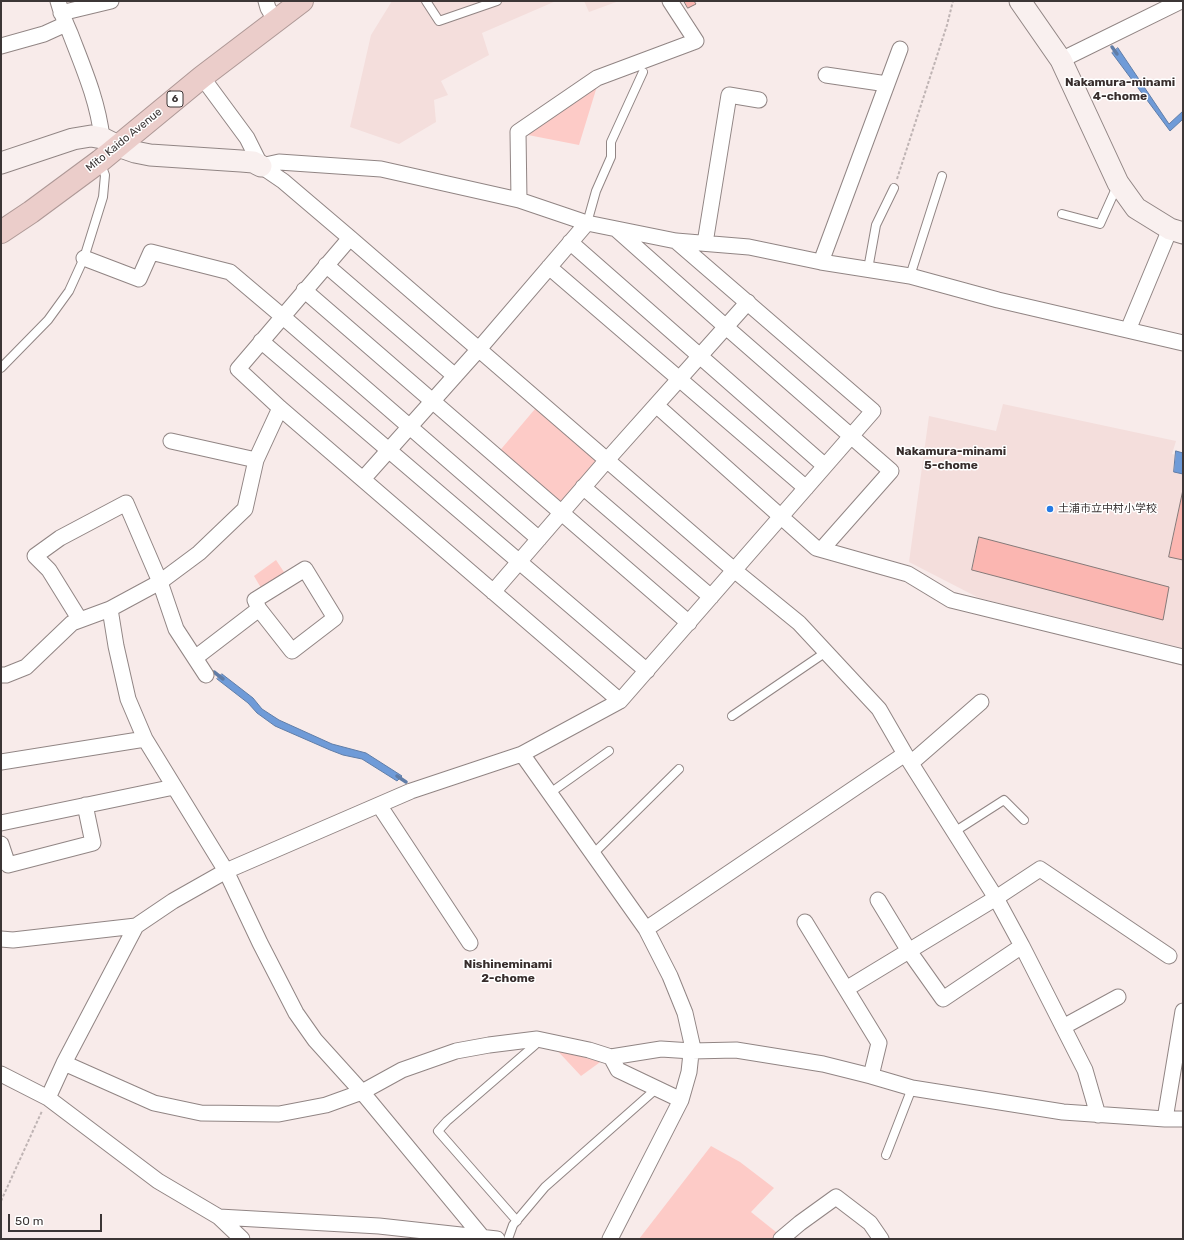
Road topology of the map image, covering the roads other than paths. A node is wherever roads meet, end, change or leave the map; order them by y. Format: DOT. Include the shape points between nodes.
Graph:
graph roads {
  1 [pos="111,1"];
  2 [pos="266,1"];
  3 [pos="302,1"];
  4 [pos="426,1"];
  5 [pos="498,1"];
  6 [pos="670,1"];
  7 [pos="1020,1"];
  8 [pos="1181,1"];
  9 [pos="62,13"];
  10 [pos="276,21"];
  11 [pos="1,46"];
  12 [pos="900,49"];
  13 [pos="1060,60"];
  14 [pos="643,72"];
  15 [pos="826,75"];
  16 [pos="202,77"];
  17 [pos="887,84"];
  18 [pos="759,100"];
  19 [pos="110,142"];
  20 [pos="100,161"];
  21 [pos="1,163"];
  22 [pos="261,166"];
  23 [pos="942,176"];
  24 [pos="1118,183"];
  25 [pos="894,188"];
  26 [pos="519,200"];
  27 [pos="1062,214"];
  28 [pos="587,223"];
  29 [pos="616,229"];
  30 [pos="1177,231"];
  31 [pos="1,232"];
  32 [pos="350,238"];
  33 [pos="676,241"];
  34 [pos="570,242"];
  35 [pos="705,243"];
  36 [pos="84,258"];
  37 [pos="821,262"];
  38 [pos="326,265"];
  39 [pos="549,267"];
  40 [pos="868,269"];
  41 [pos="910,276"];
  42 [pos="304,290"];
  43 [pos="748,302"];
  44 [pos="282,316"];
  45 [pos="726,327"];
  46 [pos="1128,330"];
  47 [pos="261,341"];
  48 [pos="1183,342"];
  49 [pos="479,349"];
  50 [pos="700,356"];
  51 [pos="1,368"];
  52 [pos="455,376"];
  53 [pos="679,379"];
  54 [pos="432,401"];
  55 [pos="656,405"];
  56 [pos="280,408"];
  57 [pos="410,427"];
  58 [pos="851,436"];
  59 [pos="171,441"];
  60 [pos="389,450"];
  61 [pos="256,460"];
  62 [pos="607,460"];
  63 [pos="825,466"];
  64 [pos="363,479"];
  65 [pos="584,487"];
  66 [pos="806,488"];
  67 [pos="562,512"];
  68 [pos="782,516"];
  69 [pos="539,539"];
  70 [pos="822,549"];
  71 [pos="519,562"];
  72 [pos="734,570"];
  73 [pos="160,582"];
  74 [pos="493,592"];
  75 [pos="711,597"];
  76 [pos="110,609"];
  77 [pos="259,610"];
  78 [pos="80,620"];
  79 [pos="688,622"];
  80 [pos="826,652"];
  81 [pos="1183,657"];
  82 [pos="195,658"];
  83 [pos="647,671"];
  84 [pos="1,674"];
  85 [pos="206,675"];
  86 [pos="620,701"];
  87 [pos="981,702"];
  88 [pos="732,716"];
  89 [pos="145,739"];
  90 [pos="609,751"];
  91 [pos="522,754"];
  92 [pos="908,758"];
  93 [pos="1,762"];
  94 [pos="679,769"];
  95 [pos="174,786"];
  96 [pos="550,792"];
  97 [pos="85,805"];
  98 [pos="379,805"];
  99 [pos="1024,820"];
  100 [pos="1,823"];
  101 [pos="954,832"];
  102 [pos="1,844"];
  103 [pos="593,854"];
  104 [pos="226,871"];
  105 [pos="996,898"];
  106 [pos="878,900"];
  107 [pos="805,922"];
  108 [pos="136,926"];
  109 [pos="646,929"];
  110 [pos="1,939"];
  111 [pos="470,943"];
  112 [pos="1022,946"];
  113 [pos="909,951"];
  114 [pos="1168,956"];
  115 [pos="846,989"];
  116 [pos="1118,997"];
  117 [pos="1183,1011"];
  118 [pos="1063,1027"];
  119 [pos="537,1039"];
  120 [pos="692,1051"];
  121 [pos="611,1057"];
  122 [pos="64,1063"];
  123 [pos="1,1074"];
  124 [pos="871,1076"];
  125 [pos="912,1088"];
  126 [pos="656,1089"];
  127 [pos="362,1092"];
  128 [pos="48,1098"];
  129 [pos="681,1100"];
  130 [pos="1098,1115"];
  131 [pos="1165,1119"];
  132 [pos="1183,1119"];
  133 [pos="886,1155"];
  134 [pos="219,1217"];
  135 [pos="517,1221"];
  136 [pos="490,1238"];
  137 [pos="242,1239"];
  138 [pos="508,1239"];
  139 [pos="610,1239"];
  140 [pos="781,1239"];
  141 [pos="881,1239"];
  1 -- 9 [label="street"];
  2 -- 10 [label="street"];
  3 -- 10 [label="highway, Mito Kaido Avenue / 6"];
  4 -- 5 [label="lane" via="439,21"];
  6 -- 26 [label="street" via="696,41 598,78 518,132"];
  7 -- 13 [label="street"];
  8 -- 13 [label="street"];
  9 -- 11 [label="street" via="44,34"];
  9 -- 19 [label="street"];
  10 -- 16 [label="highway, Mito Kaido Avenue / 6"];
  12 -- 17 [label="street"];
  13 -- 24 [label="street"];
  14 -- 28 [label="lane" via="611,142 611,157 596,191"];
  15 -- 17 [label="street"];
  16 -- 19 [label="highway, Mito Kaido Avenue / 6"];
  16 -- 22 [label="street" via="247,138"];
  17 -- 37 [label="street"];
  18 -- 35 [label="street" via="729,95"];
  19 -- 20 [label="highway, Mito Kaido Avenue / 6"];
  19 -- 21 [label="street" via="91,136 73,139"];
  19 -- 22 [label="street" via="150,155 253,162"];
  20 -- 31 [label="highway, Mito Kaido Avenue / 6"];
  20 -- 36 [label="lane" via="105,175 103,197"];
  22 -- 26 [label="street" via="279,162 381,169"];
  22 -- 32 [label="street" via="283,181"];
  23 -- 41 [label="lane"];
  24 -- 27 [label="lane" via="1100,224"];
  24 -- 30 [label="street" via="1136,208"];
  25 -- 40 [label="lane" via="876,225"];
  26 -- 28 [label="street"];
  28 -- 29 [label="street"];
  28 -- 34 [label="street"];
  29 -- 33 [label="street"];
  29 -- 45 [label="street"];
  30 -- 46 [label="street"];
  32 -- 38 [label="street"];
  32 -- 49 [label="street"];
  33 -- 35 [label="street"];
  33 -- 43 [label="street"];
  34 -- 39 [label="street"];
  34 -- 50 [label="street"];
  35 -- 37 [label="street" via="749,248"];
  36 -- 44 [label="street" via="139,279 150,252 230,272"];
  36 -- 51 [label="lane" via="69,291 48,320"];
  37 -- 40 [label="street"];
  38 -- 42 [label="street"];
  38 -- 52 [label="street"];
  39 -- 49 [label="street"];
  39 -- 53 [label="street"];
  40 -- 41 [label="street"];
  41 -- 46 [label="street" via="998,300"];
  42 -- 44 [label="street"];
  42 -- 54 [label="street"];
  43 -- 45 [label="street"];
  43 -- 58 [label="street" via="873,411"];
  44 -- 47 [label="street"];
  44 -- 57 [label="street"];
  45 -- 50 [label="street"];
  45 -- 58 [label="street"];
  46 -- 48 [label="street"];
  47 -- 56 [label="street" via="238,368"];
  47 -- 60 [label="street"];
  49 -- 52 [label="street"];
  49 -- 62 [label="street"];
  50 -- 53 [label="street"];
  50 -- 63 [label="street"];
  52 -- 54 [label="street"];
  53 -- 55 [label="street"];
  53 -- 66 [label="street"];
  54 -- 57 [label="street"];
  54 -- 67 [label="street"];
  55 -- 62 [label="street"];
  55 -- 68 [label="street"];
  56 -- 61 [label="street"];
  56 -- 64 [label="street"];
  57 -- 60 [label="street"];
  57 -- 69 [label="street"];
  58 -- 63 [label="street"];
  58 -- 70 [label="street" via="891,471"];
  59 -- 61 [label="street"];
  60 -- 64 [label="street"];
  60 -- 71 [label="street"];
  61 -- 73 [label="street" via="245,508 199,552"];
  62 -- 65 [label="street"];
  62 -- 72 [label="street"];
  63 -- 66 [label="street"];
  64 -- 74 [label="street"];
  65 -- 67 [label="street"];
  65 -- 75 [label="street"];
  66 -- 68 [label="street"];
  67 -- 69 [label="street"];
  67 -- 79 [label="street"];
  68 -- 70 [label="street" via="816,548"];
  68 -- 72 [label="street"];
  69 -- 71 [label="street"];
  70 -- 81 [label="street" via="908,574 951,600"];
  71 -- 74 [label="street"];
  71 -- 83 [label="street"];
  72 -- 75 [label="street"];
  72 -- 80 [label="street" via="799,623"];
  73 -- 76 [label="street"];
  73 -- 78 [label="street" via="126,503 60,538 35,556 48,570"];
  73 -- 82 [label="street" via="176,630"];
  74 -- 86 [label="street"];
  75 -- 79 [label="street"];
  76 -- 78 [label="street"];
  76 -- 89 [label="street" via="128,699"];
  77 -- 77 [label="street" via="255,600 305,569 334,618 292,651"];
  77 -- 82 [label="street"];
  78 -- 84 [label="street" via="72,623 26,667 6,675"];
  79 -- 83 [label="street"];
  80 -- 88 [label="lane"];
  80 -- 92 [label="street" via="879,709"];
  82 -- 85 [label="street"];
  83 -- 86 [label="street"];
  86 -- 91 [label="street"];
  87 -- 92 [label="street"];
  89 -- 93 [label="street"];
  89 -- 95 [label="street"];
  90 -- 96 [label="lane"];
  91 -- 96 [label="street"];
  91 -- 98 [label="street" via="411,791"];
  92 -- 101 [label="street"];
  92 -- 109 [label="street"];
  94 -- 103 [label="lane"];
  95 -- 97 [label="street"];
  95 -- 104 [label="street"];
  96 -- 103 [label="street"];
  97 -- 100 [label="street"];
  97 -- 102 [label="street" via="93,843 8,864"];
  98 -- 104 [label="street"];
  98 -- 111 [label="street"];
  99 -- 101 [label="lane" via="1004,800"];
  101 -- 105 [label="street"];
  103 -- 109 [label="street"];
  104 -- 108 [label="street" via="173,901"];
  104 -- 127 [label="street" via="296,1013 315,1040"];
  105 -- 112 [label="street"];
  105 -- 113 [label="street"];
  105 -- 114 [label="street" via="1040,869"];
  106 -- 113 [label="street"];
  107 -- 115 [label="street"];
  108 -- 110 [label="street" via="12,940"];
  108 -- 122 [label="street"];
  109 -- 120 [label="street" via="685,1013"];
  112 -- 113 [label="street" via="944,999"];
  112 -- 118 [label="street"];
  113 -- 115 [label="street"];
  115 -- 124 [label="street" via="878,1043"];
  116 -- 118 [label="street"];
  117 -- 131 [label="street"];
  118 -- 130 [label="street" via="1085,1070"];
  119 -- 121 [label="street"];
  119 -- 127 [label="street" via="456,1051 402,1070"];
  119 -- 135 [label="lane" via="535,1045 438,1131"];
  120 -- 121 [label="street" via="661,1049"];
  120 -- 124 [label="street" via="736,1050 823,1064"];
  120 -- 129 [label="street"];
  121 -- 126 [label="street" via="618,1070"];
  122 -- 127 [label="street" via="154,1103 201,1113 279,1114 326,1105"];
  122 -- 128 [label="street"];
  123 -- 128 [label="street"];
  124 -- 125 [label="street"];
  125 -- 130 [label="street" via="1063,1112"];
  125 -- 133 [label="lane"];
  126 -- 129 [label="street"];
  126 -- 135 [label="lane" via="545,1187"];
  127 -- 136 [label="street"];
  128 -- 134 [label="street" via="158,1181"];
  129 -- 139 [label="street"];
  130 -- 131 [label="street"];
  131 -- 132 [label="street"];
  134 -- 136 [label="street" via="379,1226"];
  134 -- 137 [label="street"];
  135 -- 138 [label="lane"];
  140 -- 141 [label="street" via="836,1197 870,1223"];
}
